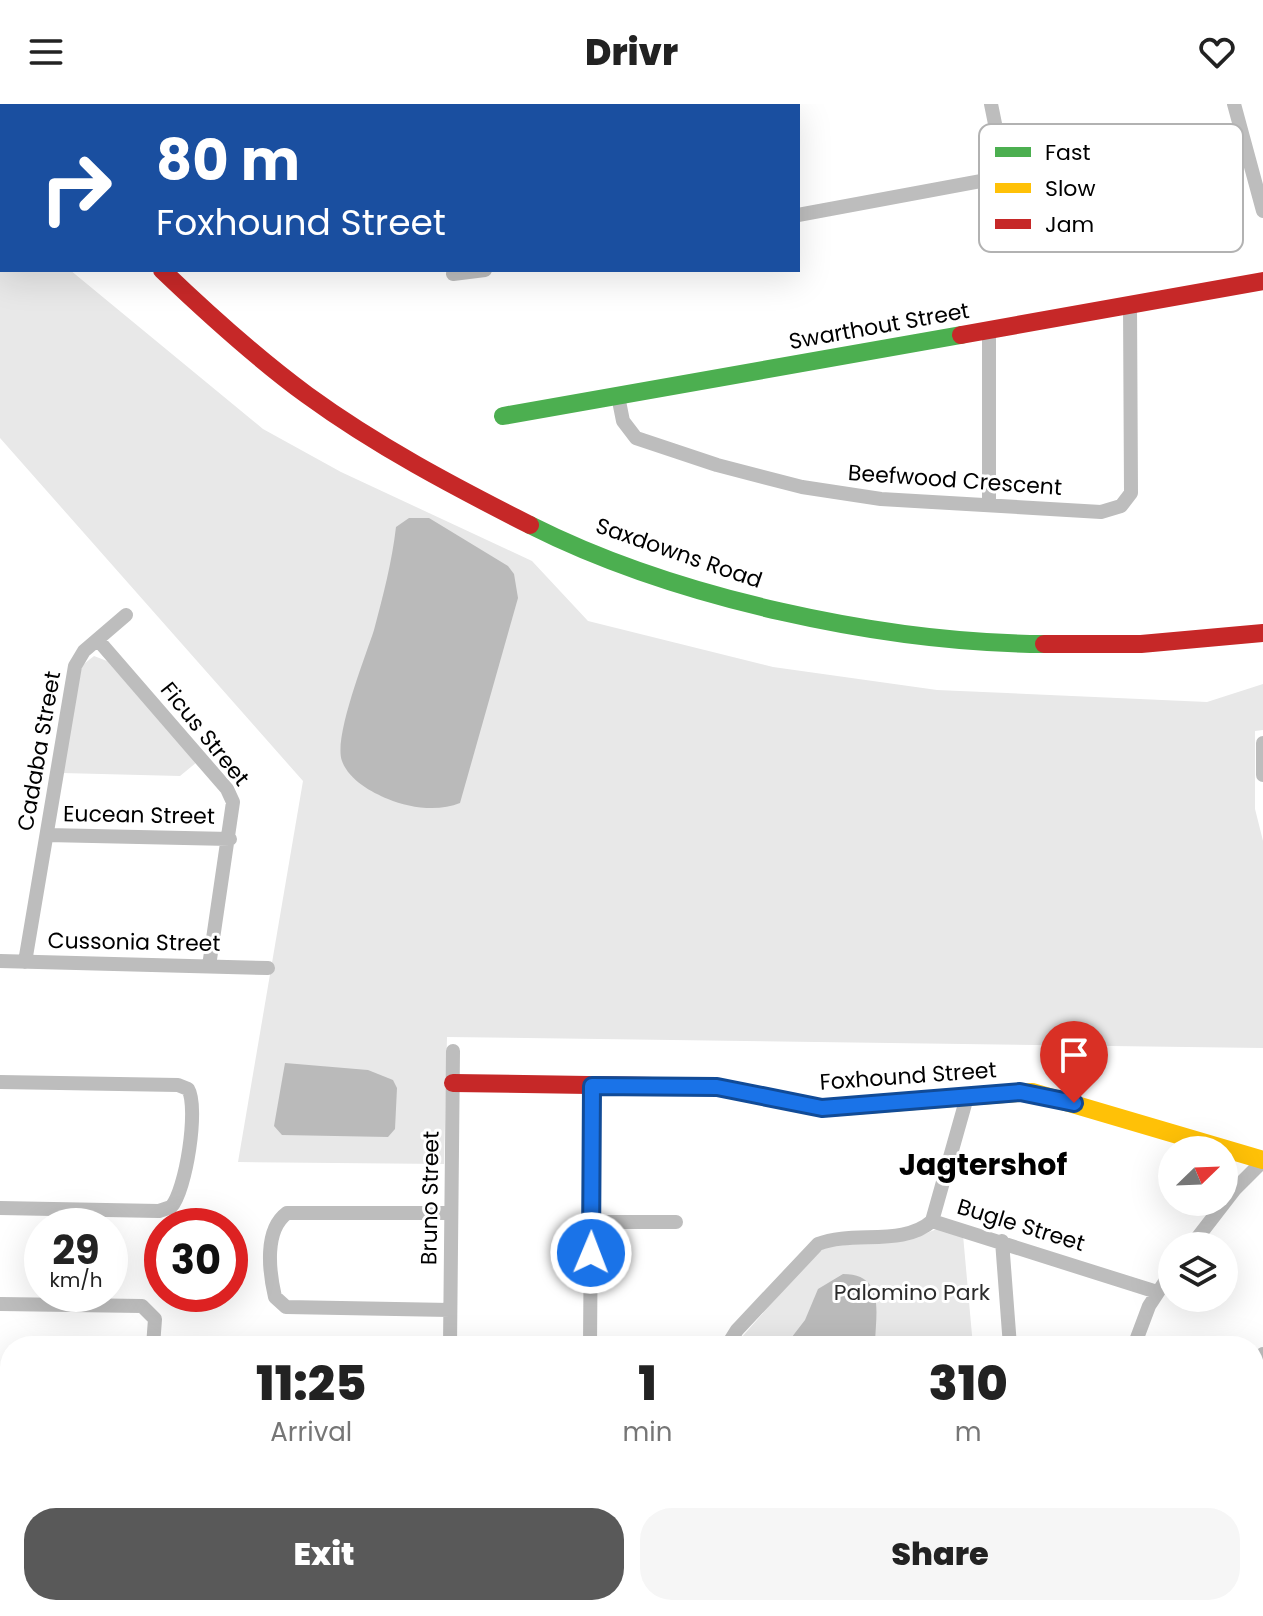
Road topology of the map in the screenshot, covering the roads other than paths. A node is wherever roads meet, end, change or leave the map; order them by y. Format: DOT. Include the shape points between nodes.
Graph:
graph roads {
  1 [pos="991,104"];
  2 [pos="1234,104"];
  3 [pos="995,124"];
  4 [pos="1239,124"];
  5 [pos="1243,137"];
  6 [pos="979,183"];
  7 [pos="1263,211"];
  8 [pos="800,215"];
  9 [pos="164,272"];
  10 [pos="469,272"];
  11 [pos="453,274"];
  12 [pos="1263,281"];
  13 [pos="1130,305"];
  14 [pos="989,331"];
  15 [pos="618,396"];
  16 [pos="503,416"];
  17 [pos="989,504"];
  18 [pos="126,615"];
  19 [pos="1263,633"];
  20 [pos="98,640"];
  21 [pos="1263,743"];
  22 [pos="1263,775"];
  23 [pos="47,835"];
  24 [pos="230,839"];
  25 [pos="0,961"];
  26 [pos="25,962"];
  27 [pos="209,966"];
  28 [pos="268,968"];
  29 [pos="453,1051"];
  30 [pos="0,1082"];
  31 [pos="453,1083"];
  32 [pos="592,1086"];
  33 [pos="967,1097"];
  34 [pos="1263,1161"];
  35 [pos="0,1208"];
  36 [pos="451,1213"];
  37 [pos="932,1221"];
  38 [pos="591,1222"];
  39 [pos="676,1222"];
  40 [pos="1202,1232"];
  41 [pos="1002,1241"];
  42 [pos="1157,1292"];
  43 [pos="0,1304"];
  44 [pos="450,1310"];
  45 [pos="154,1336"];
  46 [pos="450,1336"];
  47 [pos="590,1336"];
  48 [pos="734,1336"];
  49 [pos="1009,1336"];
  50 [pos="1138,1336"];
  1 -- 3 [label="street"];
  2 -- 4 [label="street"];
  5 -- 7 [label="street"];
  6 -- 8 [label="street"];
  9 -- 19 [label="street, Saxdowns Road" via="237,341 328,411 406,460 513,516 635,568 751,605 880,631 1006,645 1150,645"];
  10 -- 11 [label="street"];
  12 -- 13 [label="street, Swarthout Street"];
  13 -- 14 [label="street, Swarthout Street"];
  13 -- 17 [label="street, Beefwood Crescent" via="1127,501 1101,512"];
  14 -- 15 [label="street, Swarthout Street"];
  14 -- 17 [label="street"];
  15 -- 16 [label="street, Swarthout Street"];
  15 -- 17 [label="street, Beefwood Crescent" via="623,421 636,438 717,465 840,495"];
  18 -- 20 [label="street, Cadaba Street"];
  20 -- 23 [label="street, Cadaba Street" via="75,666"];
  20 -- 24 [label="street, Ficus Street" via="231,795 235,808"];
  21 -- 22 [label="street"];
  23 -- 24 [label="street, Eucean Street"];
  23 -- 26 [label="street, Cadaba Street"];
  24 -- 27 [label="street, Ficus Street"];
  25 -- 26 [label="street, Cussonia Street"];
  26 -- 27 [label="street, Cussonia Street"];
  27 -- 28 [label="street, Cussonia Street"];
  29 -- 31 [label="street, Bruno Street"];
  30 -- 35 [label="street" via="178,1085 188,1089 195,1106 181,1191 171,1207"];
  31 -- 32 [label="street, Foxhound Street"];
  31 -- 36 [label="street, Bruno Street"];
  32 -- 33 [label="street, Foxhound Street" via="717,1087 822,1108"];
  32 -- 38 [label="street"];
  33 -- 34 [label="street, Foxhound Street" via="1043,1094"];
  33 -- 37 [label="street"];
  34 -- 40 [label="street"];
  36 -- 44 [label="street, Bruno Street"];
  36 -- 44 [label="street" via="287,1213 274,1225 272,1236 275,1297 286,1307"];
  37 -- 41 [label="street, Bugle Street"];
  37 -- 48 [label="street, Bugle Street" via="914,1232 818,1244"];
  38 -- 39 [label="street"];
  38 -- 47 [label="street"];
  41 -- 42 [label="street, Bugle Street"];
  41 -- 49 [label="street"];
  42 -- 50 [label="street"];
  43 -- 45 [label="street" via="142,1306 155,1319"];
  44 -- 46 [label="street, Bruno Street"];
}
